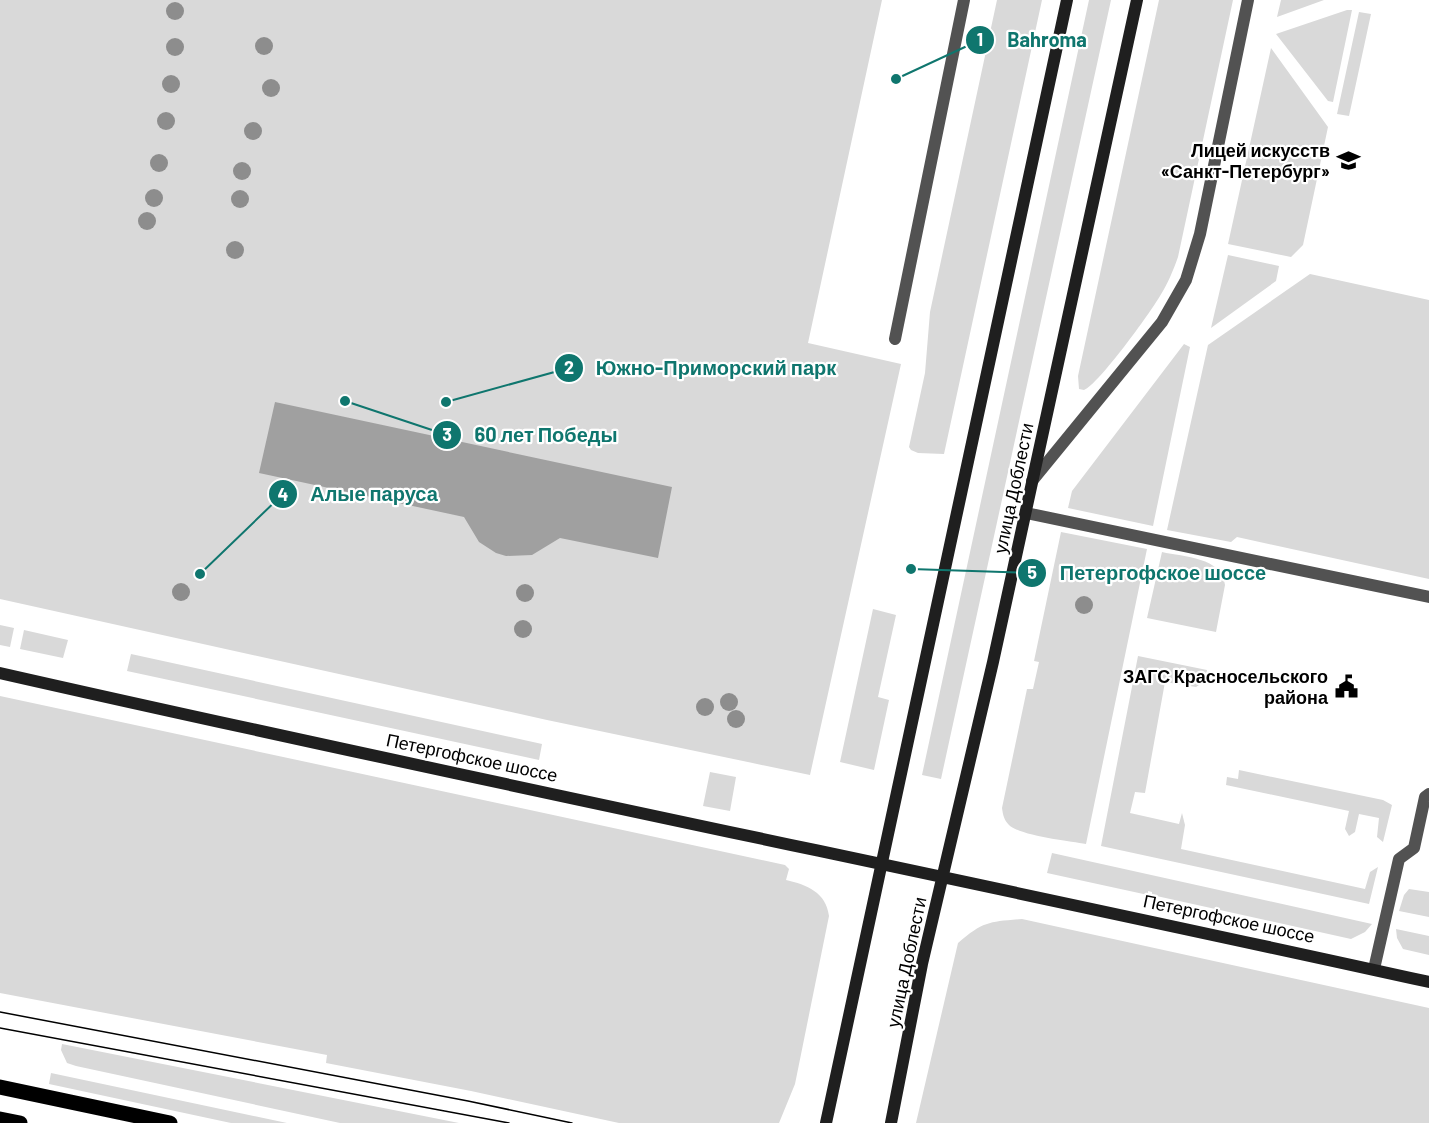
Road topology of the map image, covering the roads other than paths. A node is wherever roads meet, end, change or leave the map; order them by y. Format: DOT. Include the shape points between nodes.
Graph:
graph roads {
  1 [pos="964,0"];
  2 [pos="1067,0"];
  3 [pos="1137,0"];
  4 [pos="1248,0"];
  5 [pos="895,339"];
  6 [pos="1032,481"];
  7 [pos="1026,513"];
  8 [pos="1429,597"];
  9 [pos="0,673"];
  10 [pos="1429,794"];
  11 [pos="881,864"];
  12 [pos="943,877"];
  13 [pos="1374,969"];
  14 [pos="1429,982"];
  15 [pos="0,1087"];
  16 [pos="0,1119"];
  17 [pos="20,1123"];
  18 [pos="170,1123"];
  19 [pos="826,1123"];
  20 [pos="891,1123"];
  1 -- 5 [label="street"];
  2 -- 11 [label="main road"];
  3 -- 6 [label="main road, улица Доблести"];
  4 -- 6 [label="street" via="1200,234 1186,280 1162,322"];
  6 -- 7 [label="main road, улица Доблести"];
  7 -- 8 [label="street"];
  7 -- 12 [label="main road, улица Доблести"];
  9 -- 11 [label="main road, Петергофское шоссе"];
  10 -- 13 [label="street" via="1425,797 1414,848 1399,859"];
  11 -- 12 [label="main road, Петергофское шоссе"];
  11 -- 19 [label="main road"];
  12 -- 13 [label="main road, Петергофское шоссе"];
  12 -- 20 [label="main road, улица Доблести"];
  13 -- 14 [label="main road, Петергофское шоссе"];
  15 -- 18 [label="main road"];
  16 -- 17 [label="main road"];
}
